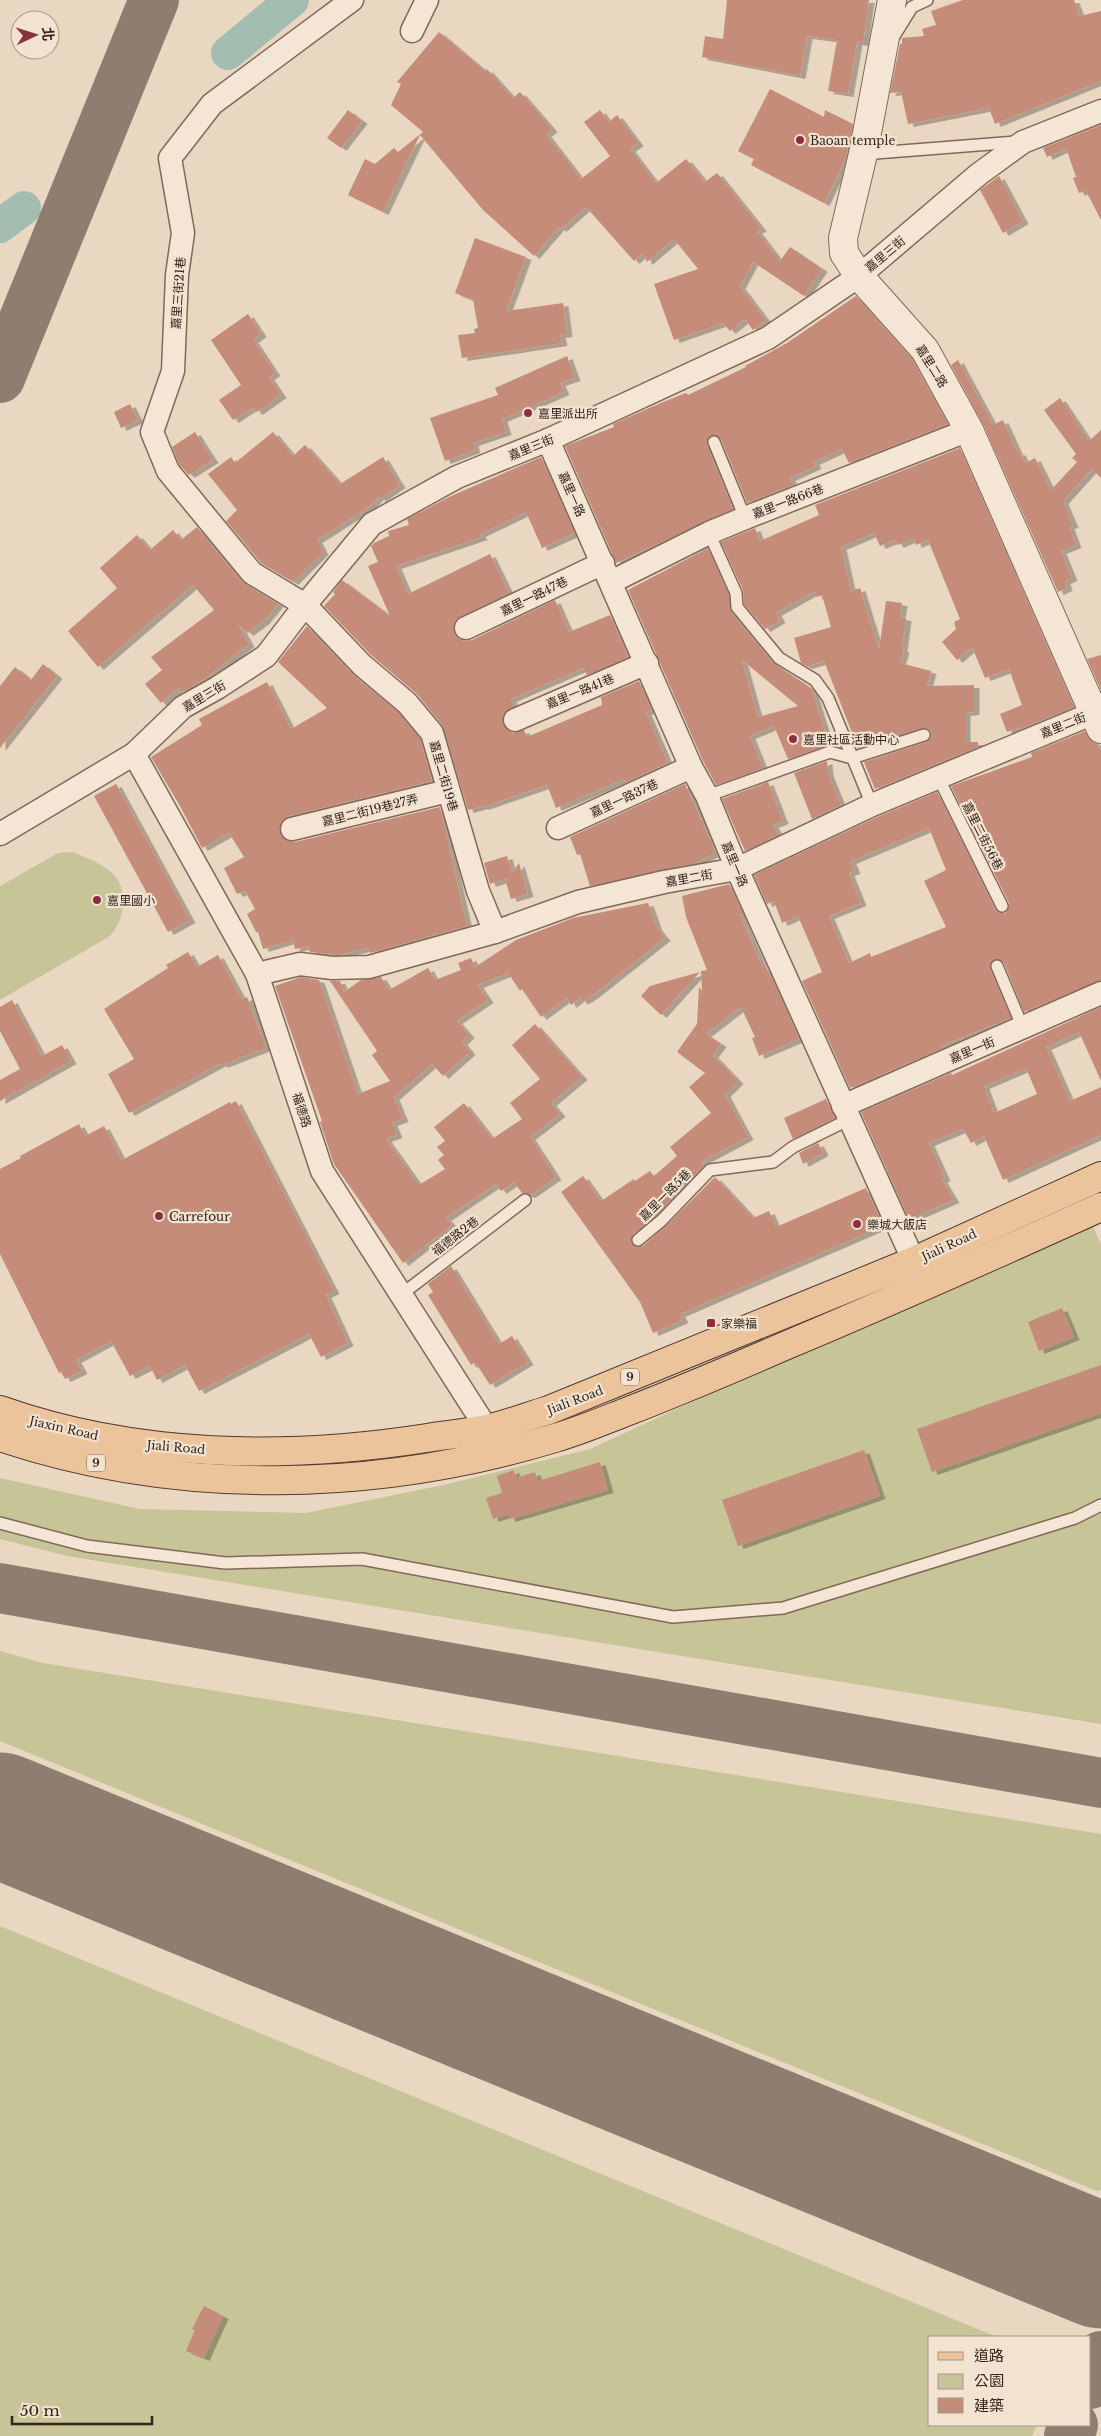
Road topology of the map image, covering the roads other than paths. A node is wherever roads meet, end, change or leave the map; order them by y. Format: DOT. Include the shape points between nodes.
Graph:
graph roads {
  1 [pos="352,0"];
  2 [pos="428,0"];
  3 [pos="892,0"];
  4 [pos="927,0"];
  5 [pos="412,31"];
  6 [pos="882,56"];
  7 [pos="1101,111"];
  8 [pos="1023,142"];
  9 [pos="863,154"];
  10 [pos="859,276"];
  11 [pos="969,430"];
  12 [pos="548,440"];
  13 [pos="714,442"];
  14 [pos="744,518"];
  15 [pos="709,533"];
  16 [pos="607,572"];
  17 [pos="305,605"];
  18 [pos="466,628"];
  19 [pos="647,663"];
  20 [pos="1099,717"];
  21 [pos="515,720"];
  22 [pos="924,734"];
  23 [pos="134,754"];
  24 [pos="853,759"];
  25 [pos="691,767"];
  26 [pos="938,779"];
  27 [pos="448,792"];
  28 [pos="707,796"];
  29 [pos="872,805"];
  30 [pos="558,828"];
  31 [pos="292,829"];
  32 [pos="0,834"];
  33 [pos="737,869"];
  34 [pos="1002,906"];
  35 [pos="495,932"];
  36 [pos="996,966"];
  37 [pos="257,974"];
  38 [pos="1101,992"];
  39 [pos="1024,1028"];
  40 [pos="845,1113"];
  41 [pos="1101,1176"];
  42 [pos="525,1200"];
  43 [pos="1101,1207"];
  44 [pos="638,1240"];
  45 [pos="914,1261"];
  46 [pos="925,1287"];
  47 [pos="402,1294"];
  48 [pos="0,1410"];
  49 [pos="487,1428"];
  50 [pos="0,1437"];
  51 [pos="129,1442"];
  52 [pos="491,1455"];
  53 [pos="1101,1505"];
  54 [pos="0,1522"];
  1 -- 17 [label="street, 嘉里三街21巷" via="212,104 170,158 183,233 177,275 173,371 152,432 168,471 252,573"];
  2 -- 5 [label="street"];
  3 -- 6 [label="street, 嘉里二路"];
  4 -- 6 [label="lane" via="912,7"];
  6 -- 9 [label="street, 嘉里二路"];
  7 -- 8 [label="street, 嘉里三街"];
  8 -- 9 [label="lane"];
  8 -- 10 [label="street, 嘉里三街" via="979,174"];
  9 -- 10 [label="street, 嘉里二路" via="843,238 844,253"];
  10 -- 11 [label="street, 嘉里二路" via="925,350"];
  10 -- 12 [label="street, 嘉里三街" via="768,338"];
  11 -- 14 [label="street, 嘉里一路66巷"];
  11 -- 20 [label="street, 嘉里二路"];
  12 -- 16 [label="street, 嘉里一路"];
  12 -- 17 [label="street, 嘉里三街" via="457,477 372,524"];
  13 -- 14 [label="lane"];
  14 -- 15 [label="street, 嘉里一路66巷"];
  15 -- 16 [label="street, 嘉里一路66巷"];
  15 -- 24 [label="lane" via="736,593 738,607 778,658 815,680 828,698"];
  16 -- 18 [label="street, 嘉里一路47巷"];
  16 -- 19 [label="street, 嘉里一路"];
  17 -- 23 [label="street, 嘉里三街" via="266,656 183,707"];
  17 -- 27 [label="street, 嘉里二街19巷" via="362,664 407,703 432,733"];
  19 -- 21 [label="street, 嘉里一路41巷"];
  19 -- 25 [label="street, 嘉里一路"];
  20 -- 26 [label="street, 嘉里二街"];
  22 -- 24 [label="lane"];
  23 -- 32 [label="street, 嘉里三街"];
  23 -- 37 [label="street, 福德路"];
  24 -- 28 [label="lane" via="830,752"];
  24 -- 29 [label="lane"];
  25 -- 28 [label="street, 嘉里一路"];
  25 -- 30 [label="street, 嘉里一路37巷"];
  26 -- 29 [label="street, 嘉里二街"];
  26 -- 34 [label="lane, 嘉里二街56巷"];
  27 -- 31 [label="street, 嘉里二街19巷27弄"];
  27 -- 35 [label="street, 嘉里二街19巷" via="478,891"];
  28 -- 33 [label="street, 嘉里一路"];
  29 -- 33 [label="street, 嘉里二街"];
  33 -- 35 [label="street, 嘉里二街" via="578,902"];
  33 -- 40 [label="street, 嘉里一路"];
  35 -- 37 [label="street, 嘉里二街" via="369,967 332,968 300,964"];
  36 -- 39 [label="lane"];
  37 -- 47 [label="street, 福德路" via="322,1171"];
  38 -- 39 [label="street, 嘉里一街"];
  39 -- 40 [label="street, 嘉里一街"];
  40 -- 44 [label="lane, 嘉里一路5巷" via="773,1162 710,1170"];
  40 -- 45 [label="street, 嘉里一路"];
  41 -- 45 [label="main road, Jiali Road / 9"];
  42 -- 47 [label="lane, 福德路2巷"];
  43 -- 46 [label="main road, 9"];
  45 -- 46 [label="street, 嘉里一路"];
  45 -- 49 [label="main road, Jiali Road / 9" via="549,1410"];
  46 -- 52 [label="main road, 9" via="611,1418 557,1438"];
  47 -- 49 [label="street, 福德路"];
  48 -- 51 [label="main road, Jiaxin Road / 9" via="32,1421"];
  49 -- 51 [label="main road, Jiali Road / 9" via="371,1447 281,1452 196,1450"];
  49 -- 52 [label="street, 福德路"];
  50 -- 52 [label="main road, Jiaxin Road / 9" via="110,1466 245,1480 344,1478 422,1469"];
  53 -- 54 [label="lane" via="1074,1518 783,1608 673,1617 362,1559 226,1563 87,1546"];
}
